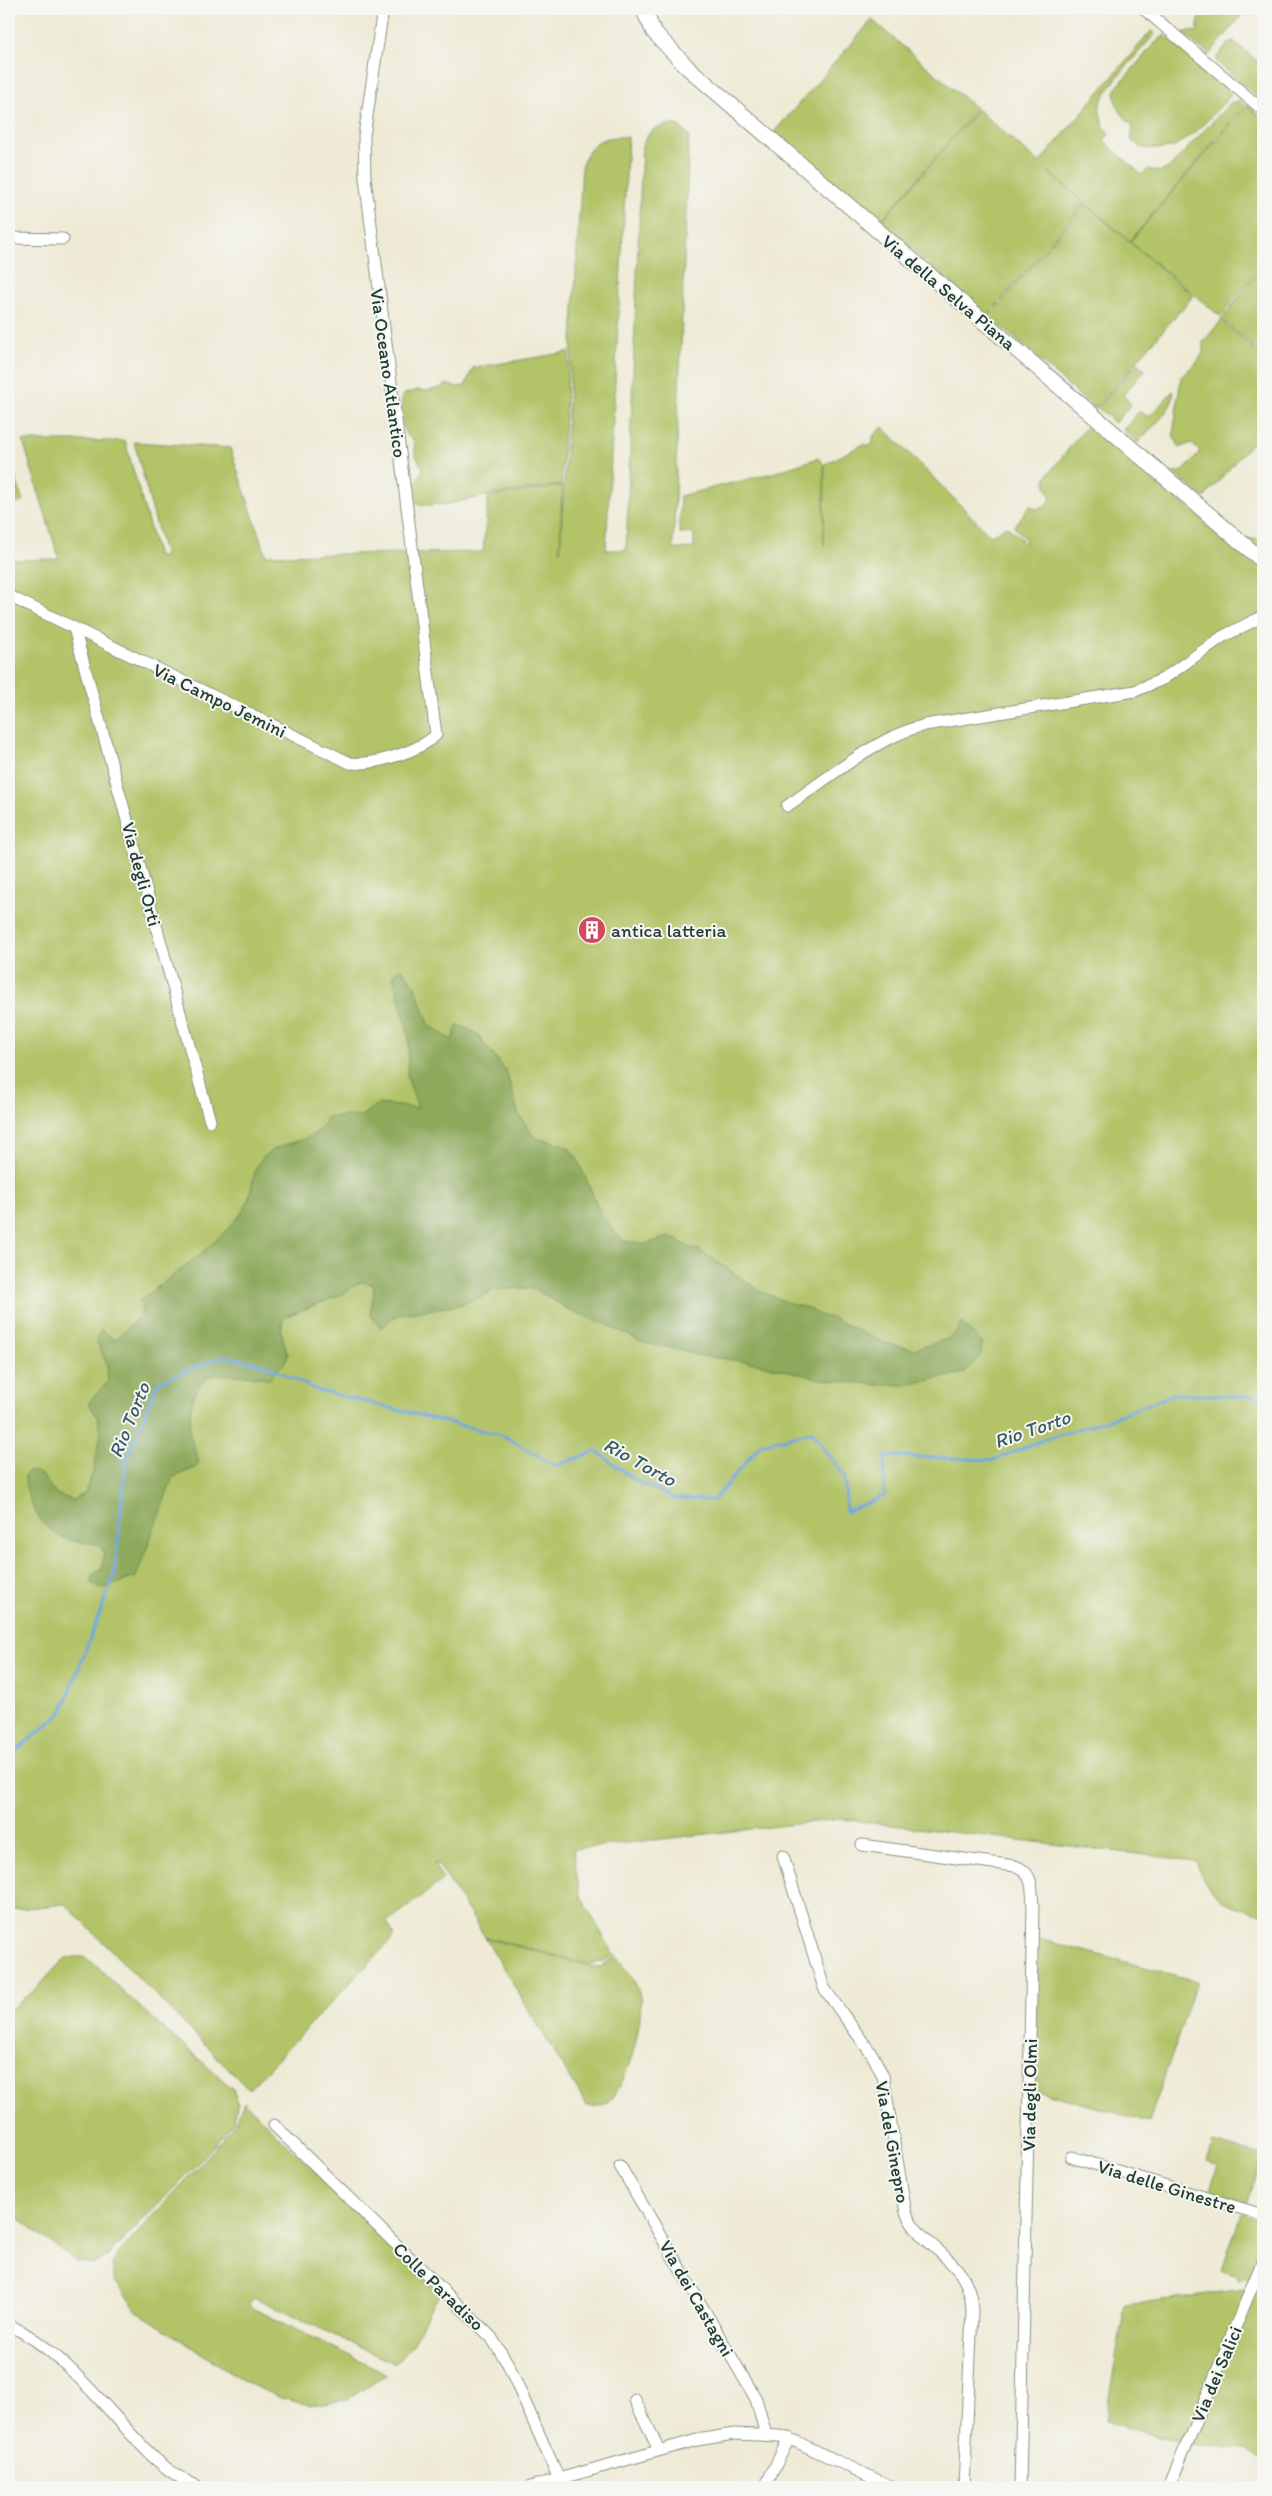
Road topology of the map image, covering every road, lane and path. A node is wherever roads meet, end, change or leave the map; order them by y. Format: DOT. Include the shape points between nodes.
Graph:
graph roads {
  1 [pos="383,9"];
  2 [pos="1144,9"];
  3 [pos="644,11"];
  4 [pos="1263,110"];
  5 [pos="9,238"];
  6 [pos="63,239"];
  7 [pos="1263,561"];
  8 [pos="9,596"];
  9 [pos="1263,616"];
  10 [pos="74,628"];
  11 [pos="435,737"];
  12 [pos="786,806"];
  13 [pos="210,1121"];
  14 [pos="862,1845"];
  15 [pos="783,1856"];
  16 [pos="274,2125"];
  17 [pos="1071,2157"];
  18 [pos="620,2166"];
  19 [pos="1263,2215"];
  20 [pos="1263,2260"];
  21 [pos="9,2325"];
  22 [pos="635,2400"];
  23 [pos="766,2435"];
  24 [pos="789,2438"];
  25 [pos="659,2450"];
  26 [pos="559,2478"];
  27 [pos="885,2486"];
  28 [pos="199,2487"];
  29 [pos="530,2487"];
  30 [pos="765,2487"];
  31 [pos="964,2487"];
  32 [pos="1020,2487"];
  33 [pos="1169,2487"];
  1 -- 11 [label="street, Via Oceano Atlantico" via="363,145 365,178 435,715"];
  2 -- 4 [label="street"];
  3 -- 7 [label="street, Via della Selva Piana" via="654,32 686,67"];
  5 -- 6 [label="street"];
  8 -- 10 [label="street, Via Campo Jemini"];
  9 -- 12 [label="street" via="1218,639 1163,679 1135,691 905,730"];
  10 -- 11 [label="street, Via Campo Jemini" via="350,763 370,763 392,757"];
  10 -- 13 [label="street, Via degli Orti"];
  14 -- 32 [label="street, Via degli Olmi" via="1016,1866 1024,1870 1030,1880 1033,1908"];
  15 -- 31 [label="street, Via del Ginepro" via="824,1988 873,2056 883,2076 906,2213 916,2230 960,2271 969,2286 972,2312"];
  16 -- 26 [label="street, Colle Paradiso" via="491,2337 508,2364"];
  17 -- 19 [label="street, Via delle Ginestre"];
  18 -- 23 [label="street, Via dei Castagni" via="756,2399"];
  20 -- 33 [label="street, Via dei Salici"];
  21 -- 28 [label="street" via="56,2356 159,2463"];
  22 -- 25 [label="street"];
  23 -- 24 [label="street"];
  23 -- 25 [label="street" via="723,2435"];
  24 -- 27 [label="street"];
  24 -- 30 [label="street"];
  25 -- 26 [label="street"];
  26 -- 29 [label="street"];
}
